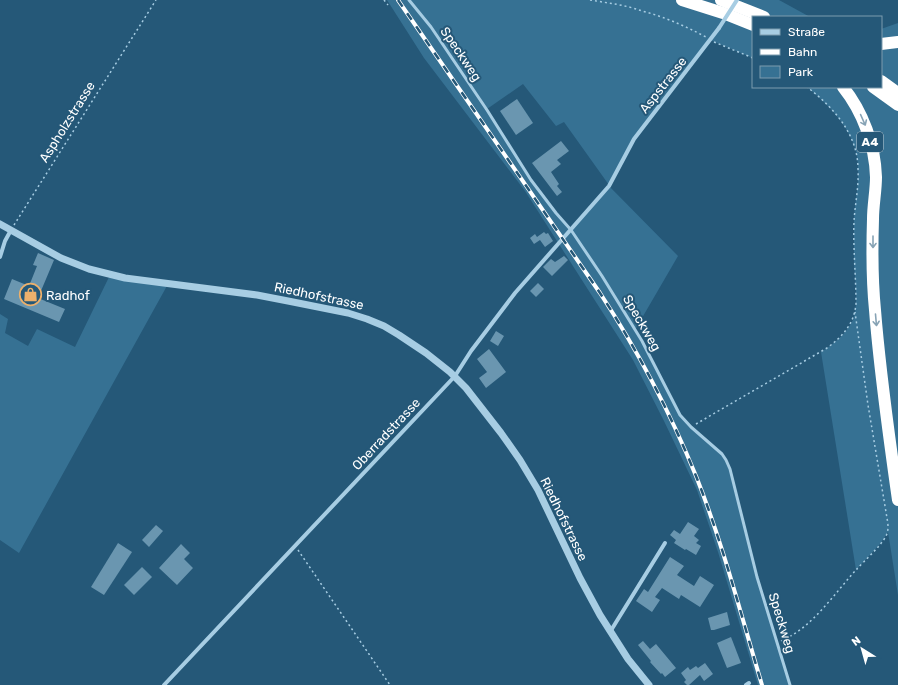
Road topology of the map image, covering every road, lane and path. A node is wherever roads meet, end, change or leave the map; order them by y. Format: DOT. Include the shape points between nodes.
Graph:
graph roads {
  1 [pos="156,0"];
  2 [pos="384,0"];
  3 [pos="409,0"];
  4 [pos="590,0"];
  5 [pos="682,0"];
  6 [pos="720,0"];
  7 [pos="738,0"];
  8 [pos="388,6"];
  9 [pos="752,12"];
  10 [pos="762,16"];
  11 [pos="765,16"];
  12 [pos="752,25"];
  13 [pos="710,40"];
  14 [pos="898,42"];
  15 [pos="882,44"];
  16 [pos="752,58"];
  17 [pos="882,82"];
  18 [pos="808,88"];
  19 [pos="844,88"];
  20 [pos="874,88"];
  21 [pos="898,93"];
  22 [pos="898,105"];
  23 [pos="609,186"];
  24 [pos="0,224"];
  25 [pos="11,230"];
  26 [pos="571,230"];
  27 [pos="0,257"];
  28 [pos="855,311"];
  29 [pos="455,376"];
  30 [pos="691,427"];
  31 [pos="898,500"];
  32 [pos="665,543"];
  33 [pos="295,546"];
  34 [pos="610,632"];
  35 [pos="777,643"];
  36 [pos="164,685"];
  37 [pos="390,685"];
  38 [pos="649,685"];
  39 [pos="790,685"];
  1 -- 25 [label="path, Aspholzstrasse"];
  2 -- 8 [label="path"];
  3 -- 26 [label="lane, Speckweg" via="483,103 531,180"];
  4 -- 13 [label="path" via="651,13 687,27"];
  5 -- 12 [label="highway"];
  6 -- 9 [label="highway"];
  7 -- 13 [label="street, Aspstrasse, bridge"];
  9 -- 10 [label="highway"];
  9 -- 11 [label="highway"];
  13 -- 16 [label="path"];
  13 -- 23 [label="street, Aspstrasse" via="634,139"];
  14 -- 15 [label="highway"];
  17 -- 21 [label="highway"];
  18 -- 28 [label="path" via="842,122 852,138 857,157 854,222"];
  19 -- 31 [label="highway, A4, one-way" via="863,122 875,164 872,246 875,309"];
  20 -- 22 [label="highway"];
  23 -- 26 [label="street, Oberradstrasse"];
  24 -- 25 [label="street, Riedhofstrasse"];
  25 -- 27 [label="street"];
  25 -- 29 [label="street, Riedhofstrasse" via="61,258 89,269 135,279 273,298 358,316 399,335"];
  26 -- 29 [label="street, Oberradstrasse" via="503,308"];
  26 -- 30 [label="lane, Speckweg" via="648,352 680,415"];
  28 -- 30 [label="path" via="844,333 827,348"];
  28 -- 35 [label="path" via="888,531 880,544 818,613 794,634"];
  29 -- 33 [label="street, Oberradstrasse"];
  29 -- 34 [label="street, Riedhofstrasse" via="501,433 527,472"];
  30 -- 35 [label="lane, Speckweg" via="722,454 730,469 757,577"];
  32 -- 34 [label="street"];
  33 -- 36 [label="street, Oberradstrasse"];
  33 -- 37 [label="path"];
  34 -- 38 [label="street, Riedhofstrasse"];
  35 -- 39 [label="lane, Speckweg"];
}
